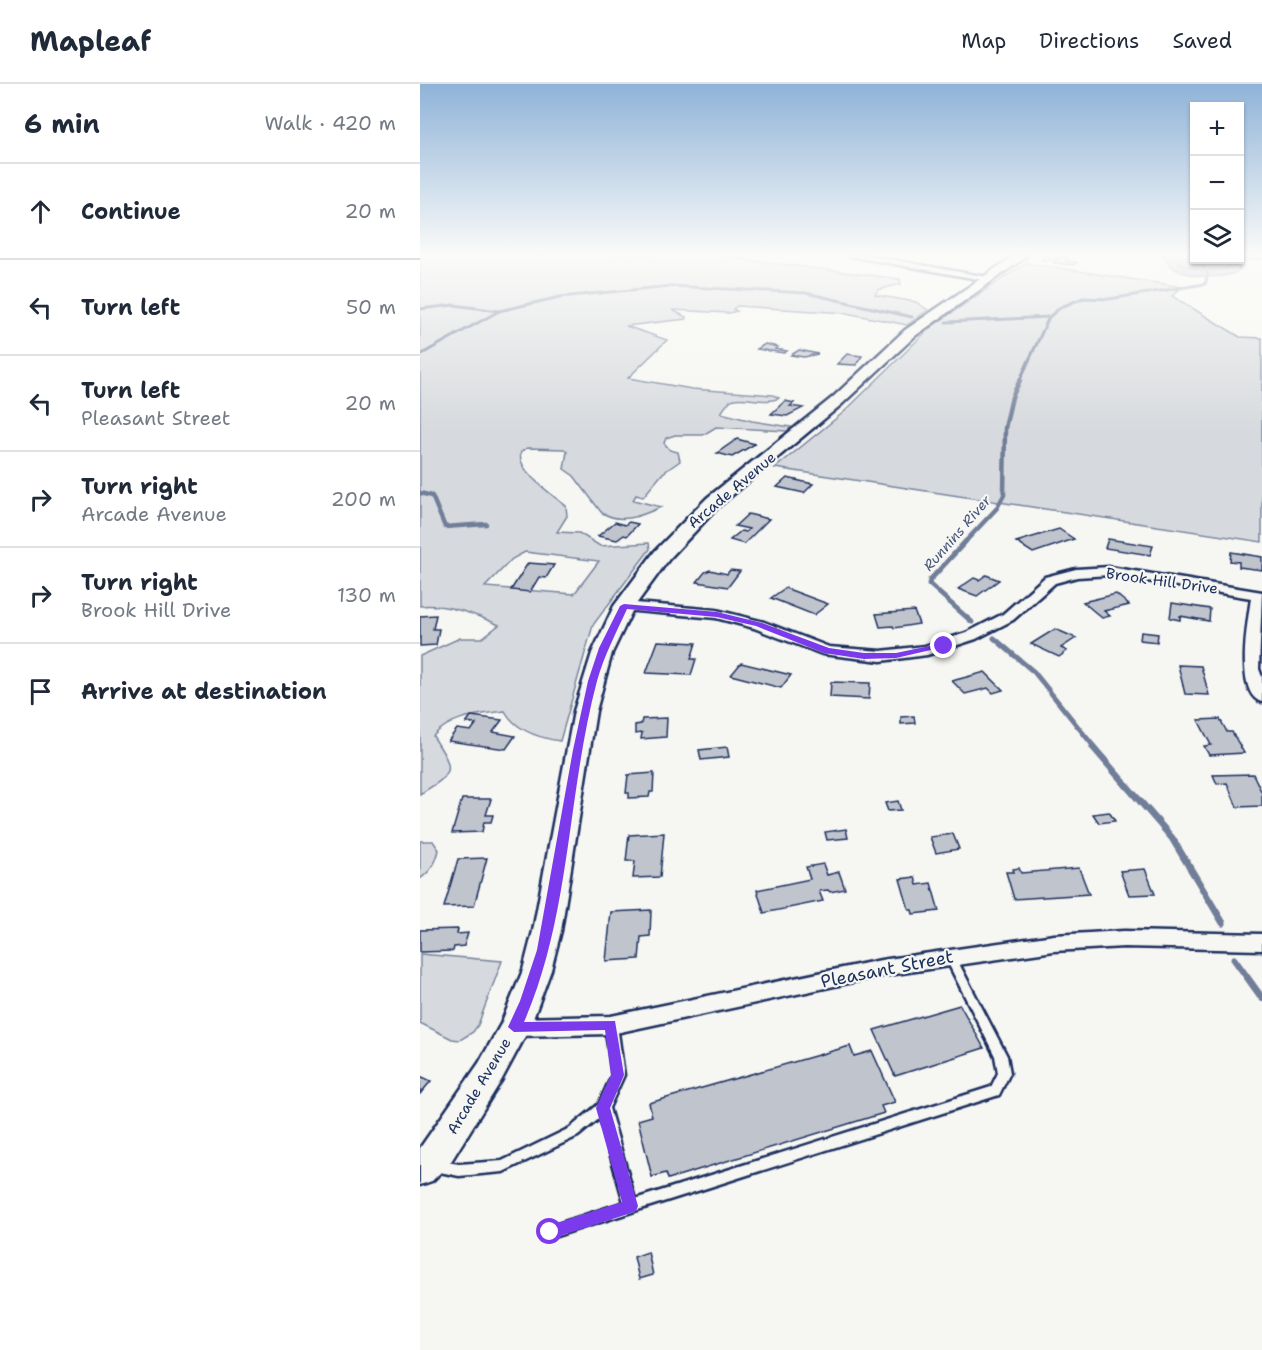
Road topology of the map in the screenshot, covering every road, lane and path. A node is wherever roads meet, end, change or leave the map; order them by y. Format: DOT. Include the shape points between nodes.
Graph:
graph roads {
  1 [pos="936,315"];
  2 [pos="1260,596"];
  3 [pos="624,606"];
  4 [pos="1262,697"];
  5 [pos="1262,942"];
  6 [pos="949,957"];
  7 [pos="611,1025"];
  8 [pos="514,1027"];
  9 [pos="603,1108"];
  10 [pos="423,1167"];
  11 [pos="631,1206"];
  12 [pos="550,1232"];
  1 -- 3 [label="main road, Arcade Avenue" via="713,502 662,555"];
  2 -- 3 [label="street, Brook Hill Drive" via="1110,572 1076,573 1050,580 1008,617 971,636 927,650 881,656 827,651 717,614"];
  2 -- 4 [label="street" via="1251,669"];
  3 -- 8 [label="main road, Arcade Avenue" via="593,681 543,950"];
  5 -- 6 [label="street, Pleasant Street" via="1124,939 1054,943"];
  6 -- 7 [label="street, Pleasant Street"];
  6 -- 11 [label="lane" via="1001,1056 1004,1073 995,1091"];
  7 -- 8 [label="street, Pleasant Street"];
  7 -- 9 [label="lane" via="618,1075"];
  8 -- 10 [label="main road, Arcade Avenue" via="466,1112"];
  9 -- 10 [label="lane" via="574,1132 503,1166 459,1170"];
  9 -- 11 [label="lane"];
  11 -- 12 [label="lane"];
}
